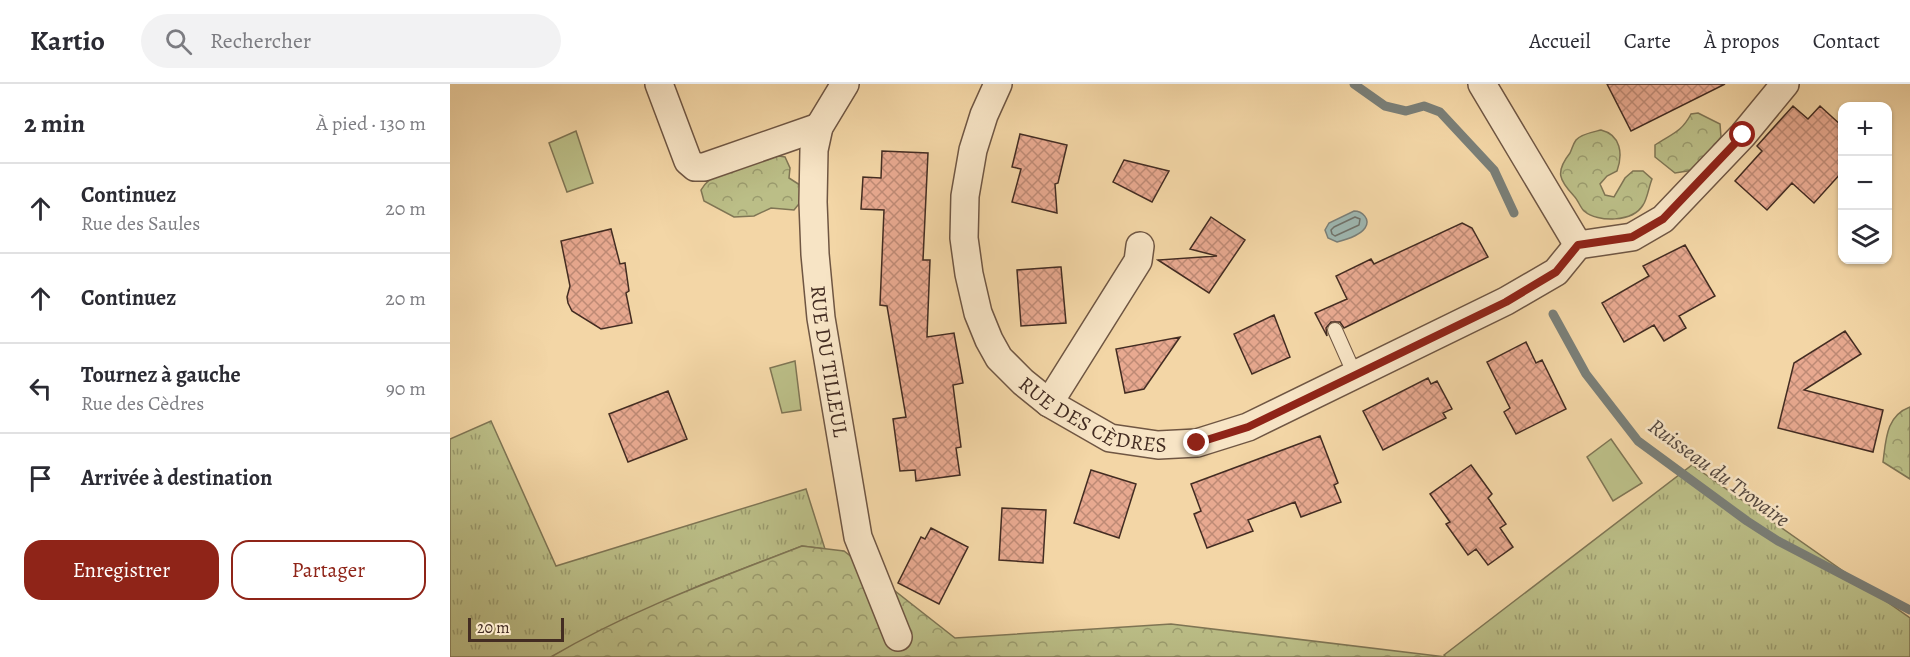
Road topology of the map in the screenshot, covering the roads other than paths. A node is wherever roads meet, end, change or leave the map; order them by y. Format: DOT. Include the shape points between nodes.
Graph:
graph roads {
  1 [pos="659,84"];
  2 [pos="845,84"];
  3 [pos="998,84"];
  4 [pos="1482,84"];
  5 [pos="1785,84"];
  6 [pos="819,127"];
  7 [pos="1578,245"];
  8 [pos="1140,246"];
  9 [pos="1335,330"];
  10 [pos="1355,375"];
  11 [pos="1049,403"];
  12 [pos="898,637"];
  1 -- 6 [label="street" via="688,161 695,167"];
  2 -- 6 [label="street, RUE DU TILLEUL"];
  3 -- 11 [label="street, RUE DES CÈDRES" via="973,150 965,196 964,238 969,274 978,313 999,358"];
  4 -- 7 [label="street"];
  5 -- 7 [label="street" via="1743,135 1663,219 1632,237"];
  6 -- 12 [label="street, RUE DU TILLEUL" via="814,150 813,202 823,329 858,537"];
  7 -- 10 [label="street, RUE DES CÈDRES" via="1556,272 1521,293"];
  8 -- 11 [label="street" via="1137,261"];
  9 -- 10 [label="lane"];
  10 -- 11 [label="street, RUE DES CÈDRES" via="1248,427 1197,443 1158,445 1110,438"];
}
